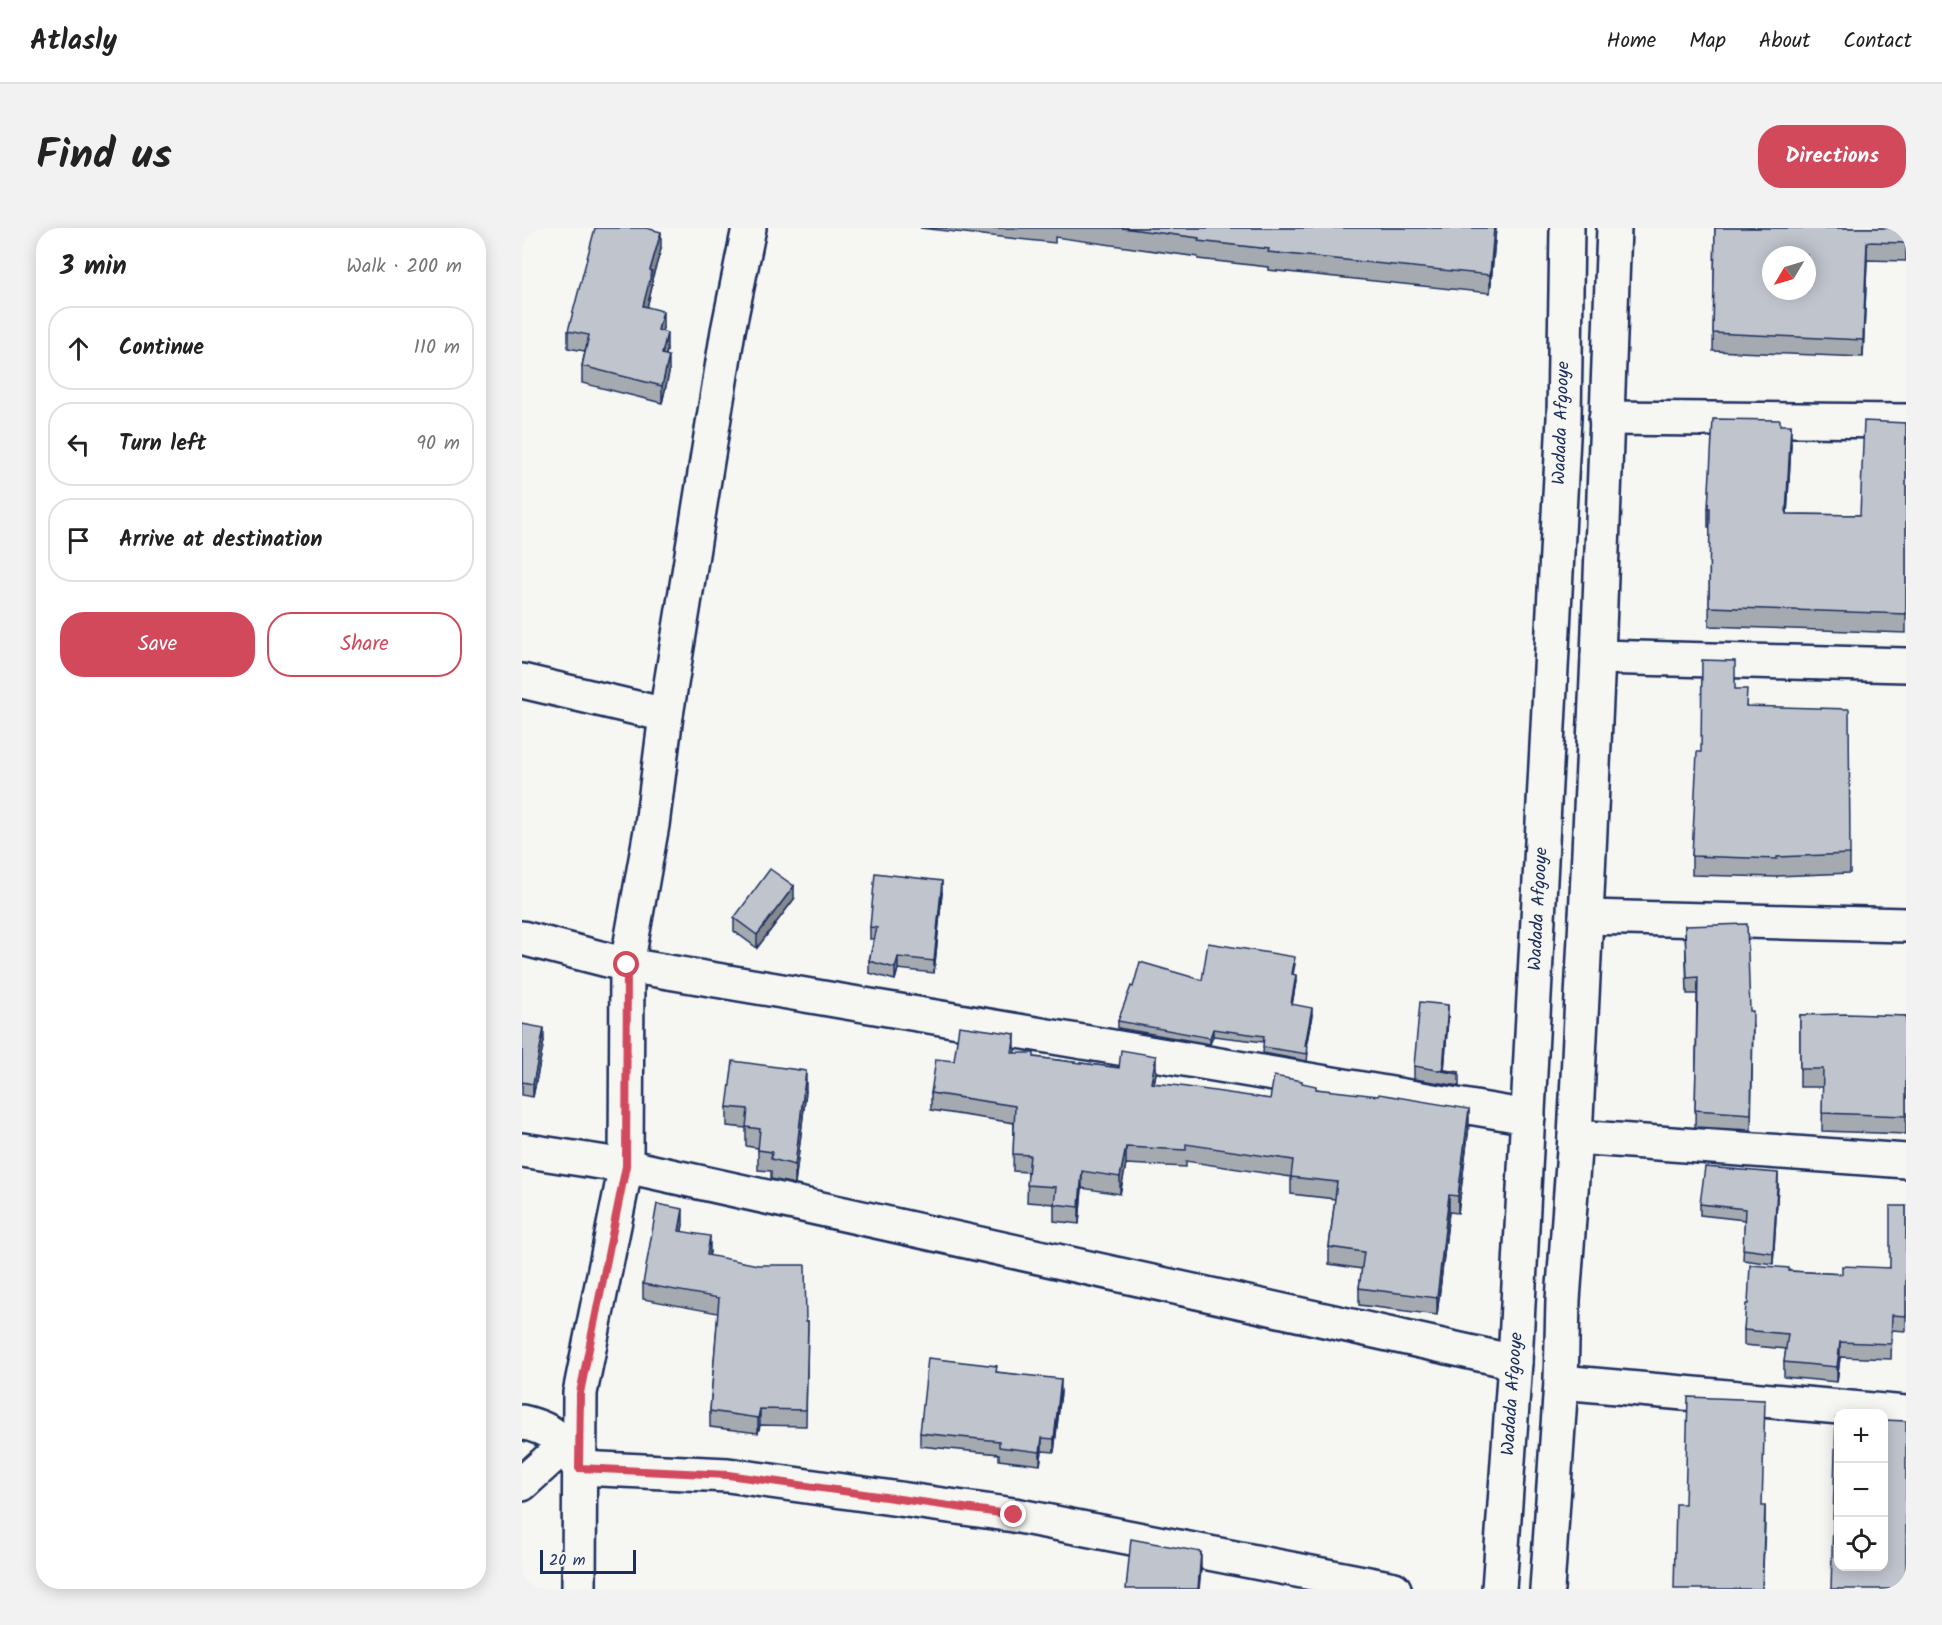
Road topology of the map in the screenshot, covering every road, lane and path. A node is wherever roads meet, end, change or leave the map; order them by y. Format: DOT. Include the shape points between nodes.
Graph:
graph roads {
  1 [pos="749,228"];
  2 [pos="1567,228"];
  3 [pos="1614,228"];
  4 [pos="1606,418"];
  5 [pos="1906,421"];
  6 [pos="1598,657"];
  7 [pos="1906,665"];
  8 [pos="522,681"];
  9 [pos="666,715"];
  10 [pos="1586,916"];
  11 [pos="1906,925"];
  12 [pos="522,938"];
  13 [pos="627,965"];
  14 [pos="1528,1117"];
  15 [pos="1575,1137"];
  16 [pos="522,1150"];
  17 [pos="1906,1161"];
  18 [pos="626,1166"];
  19 [pos="1515,1362"];
  20 [pos="1561,1382"];
  21 [pos="1906,1413"];
  22 [pos="522,1422"];
  23 [pos="572,1457"];
  24 [pos="522,1484"];
  25 [pos="579,1589"];
  26 [pos="1394,1589"];
  27 [pos="1499,1589"];
  28 [pos="1547,1589"];
  1 -- 9 [label="main road" via="728,331"];
  2 -- 14 [label="main road, Wadada Afgooye" via="1564,418"];
  3 -- 4 [label="main road"];
  4 -- 5 [label="main road"];
  4 -- 6 [label="main road"];
  6 -- 7 [label="main road"];
  6 -- 10 [label="main road"];
  8 -- 9 [label="main road"];
  9 -- 13 [label="main road" via="652,825"];
  10 -- 11 [label="main road"];
  10 -- 15 [label="main road"];
  12 -- 13 [label="main road"];
  13 -- 14 [label="main road"];
  13 -- 18 [label="main road"];
  14 -- 19 [label="main road, Wadada Afgooye"];
  15 -- 17 [label="main road"];
  15 -- 20 [label="main road"];
  16 -- 18 [label="main road"];
  18 -- 19 [label="main road"];
  18 -- 23 [label="main road" via="580,1393"];
  19 -- 27 [label="main road, Wadada Afgooye"];
  20 -- 21 [label="main road"];
  20 -- 28 [label="main road"];
  22 -- 23 [label="main road" via="544,1427"];
  23 -- 24 [label="main road"];
  23 -- 25 [label="main road"];
  23 -- 26 [label="main road" via="1014,1515"];
}
